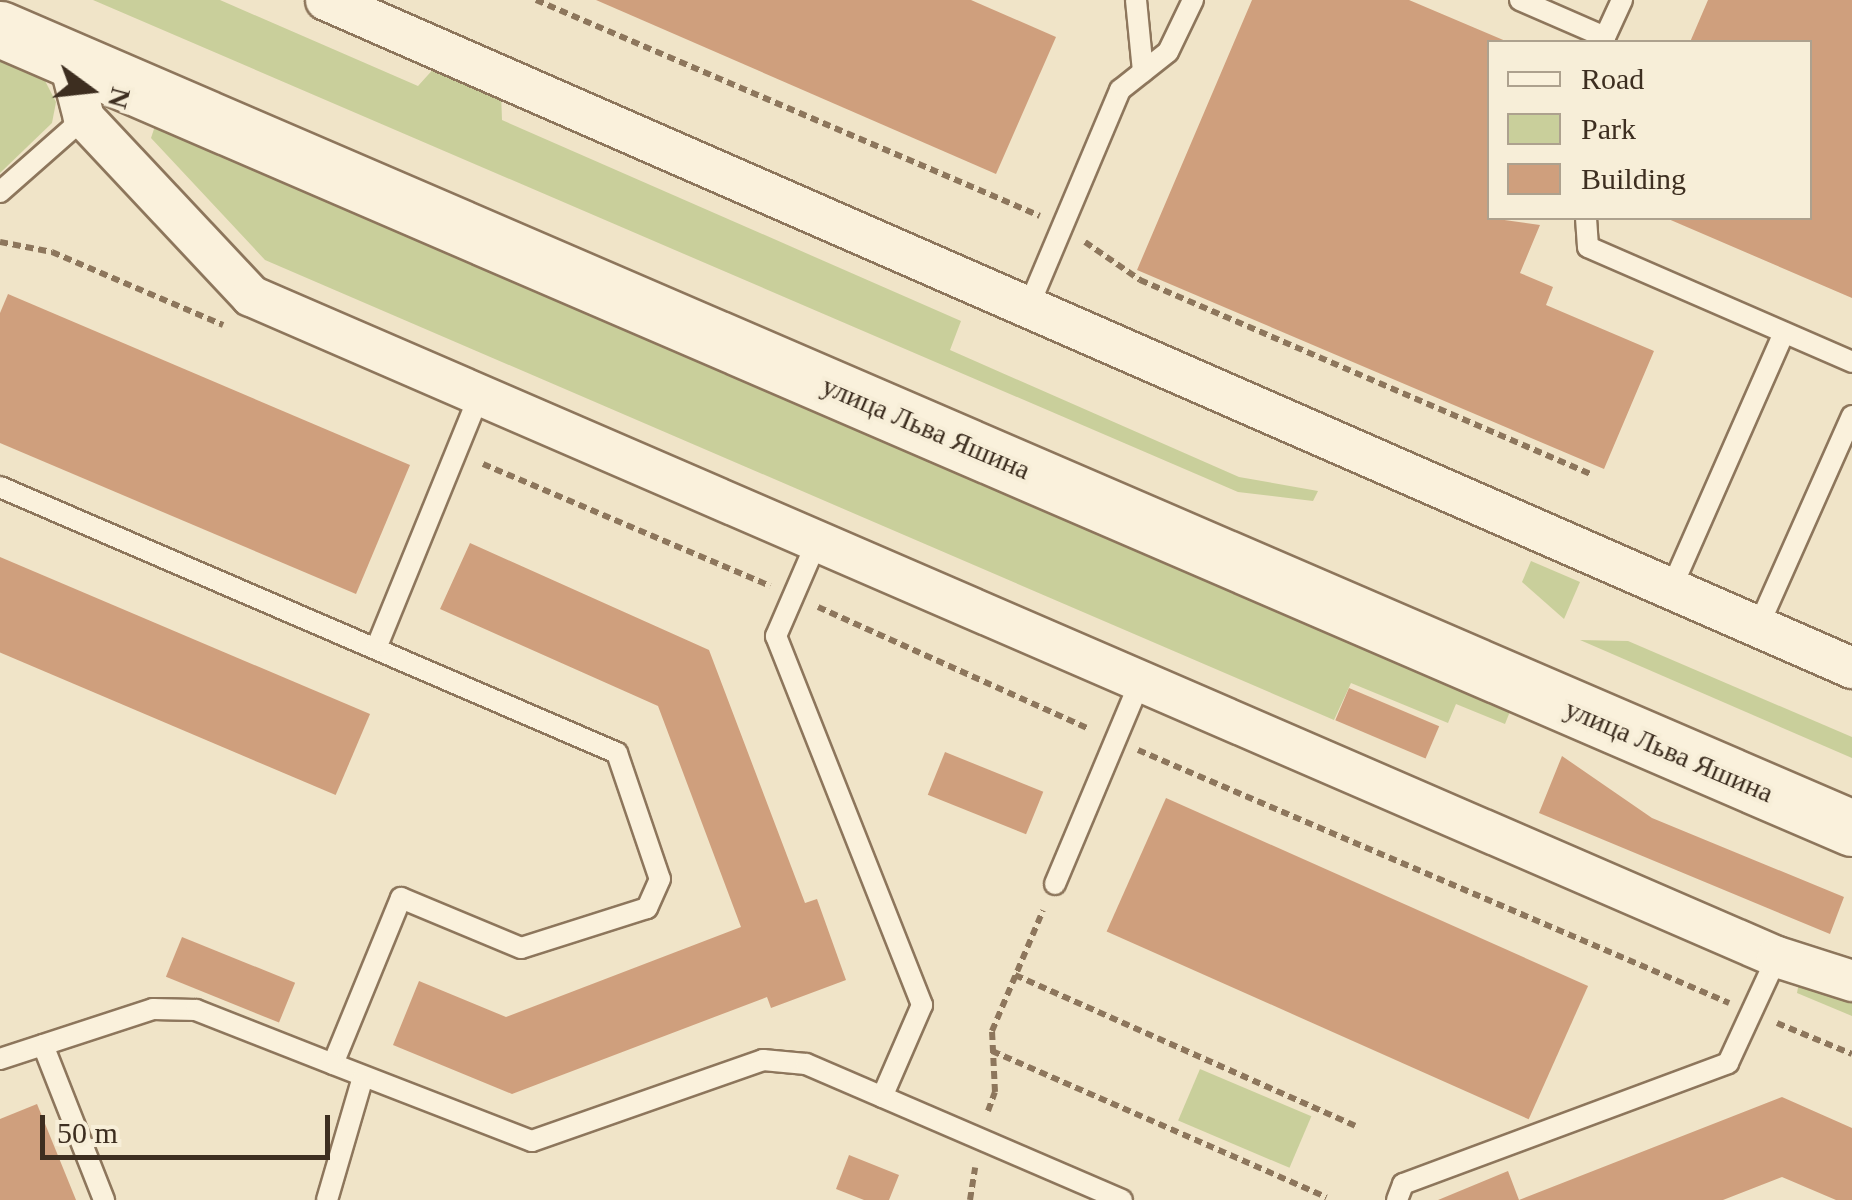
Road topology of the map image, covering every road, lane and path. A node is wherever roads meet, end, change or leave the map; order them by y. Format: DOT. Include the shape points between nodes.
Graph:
graph roads {
  1 [pos="326,0"];
  2 [pos="1136,0"];
  3 [pos="1193,0"];
  4 [pos="1520,0"];
  5 [pos="1622,0"];
  6 [pos="0,29"];
  7 [pos="1606,40"];
  8 [pos="68,56"];
  9 [pos="1142,72"];
  10 [pos="84,118"];
  11 [pos="0,192"];
  12 [pos="1586,220"];
  13 [pos="0,242"];
  14 [pos="1028,308"];
  15 [pos="234,330"];
  16 [pos="1784,333"];
  17 [pos="1852,362"];
  18 [pos="480,393"];
  19 [pos="1852,416"];
  20 [pos="456,453"];
  21 [pos="0,487"];
  22 [pos="818,539"];
  23 [pos="1671,589"];
  24 [pos="793,596"];
  25 [pos="1758,628"];
  26 [pos="377,646"];
  27 [pos="1852,668"];
  28 [pos="1141,680"];
  29 [pos="1116,740"];
  30 [pos="1852,828"];
  31 [pos="1055,884"];
  32 [pos="1778,956"];
  33 [pos="1014,975"];
  34 [pos="1852,980"];
  35 [pos="1752,1013"];
  36 [pos="43,1045"];
  37 [pos="1852,1054"];
  38 [pos="0,1059"];
  39 [pos="333,1064"];
  40 [pos="364,1077"];
  41 [pos="882,1097"];
  42 [pos="1355,1126"];
  43 [pos="1326,1196"];
  44 [pos="104,1200"];
  45 [pos="327,1200"];
  46 [pos="1122,1200"];
  47 [pos="1397,1200"];
  1 -- 14 [label="street"];
  2 -- 9 [label="lane"];
  3 -- 9 [label="lane" via="1168,52"];
  4 -- 7 [label="lane"];
  5 -- 7 [label="lane"];
  6 -- 8 [label="main road, улица Льва Яшина"];
  8 -- 10 [label="street"];
  8 -- 30 [label="main road, улица Льва Яшина"];
  9 -- 14 [label="lane" via="1120,90"];
  10 -- 11 [label="lane"];
  10 -- 18 [label="street" via="251,296"];
  12 -- 16 [label="lane" via="1588,246"];
  13 -- 15 [label="path" via="52,252"];
  14 -- 23 [label="street"];
  16 -- 17 [label="lane"];
  16 -- 23 [label="lane"];
  18 -- 20 [label="lane"];
  18 -- 22 [label="street"];
  19 -- 25 [label="lane"];
  20 -- 24 [label="path"];
  20 -- 26 [label="lane"];
  21 -- 26 [label="lane"];
  22 -- 24 [label="lane"];
  22 -- 28 [label="street"];
  23 -- 25 [label="street"];
  24 -- 29 [label="path"];
  24 -- 41 [label="lane" via="776,636 922,1005"];
  25 -- 27 [label="street"];
  26 -- 39 [label="lane" via="617,753 660,879 647,908 521,948 401,898"];
  28 -- 29 [label="lane"];
  28 -- 32 [label="street"];
  29 -- 31 [label="lane"];
  29 -- 35 [label="path"];
  31 -- 33 [label="path"];
  32 -- 34 [label="street"];
  32 -- 35 [label="lane"];
  33 -- 42 [label="path"];
  33 -- 43 [label="path" via="992,1031 992,1051"];
  35 -- 37 [label="path"];
  35 -- 47 [label="lane" via="1728,1063 1404,1184"];
  36 -- 38 [label="lane"];
  36 -- 39 [label="lane" via="153,1009 196,1010"];
  36 -- 44 [label="lane"];
  39 -- 40 [label="lane"];
  40 -- 41 [label="lane" via="532,1140 763,1060 806,1064"];
  40 -- 45 [label="lane"];
  41 -- 46 [label="lane"];
}
